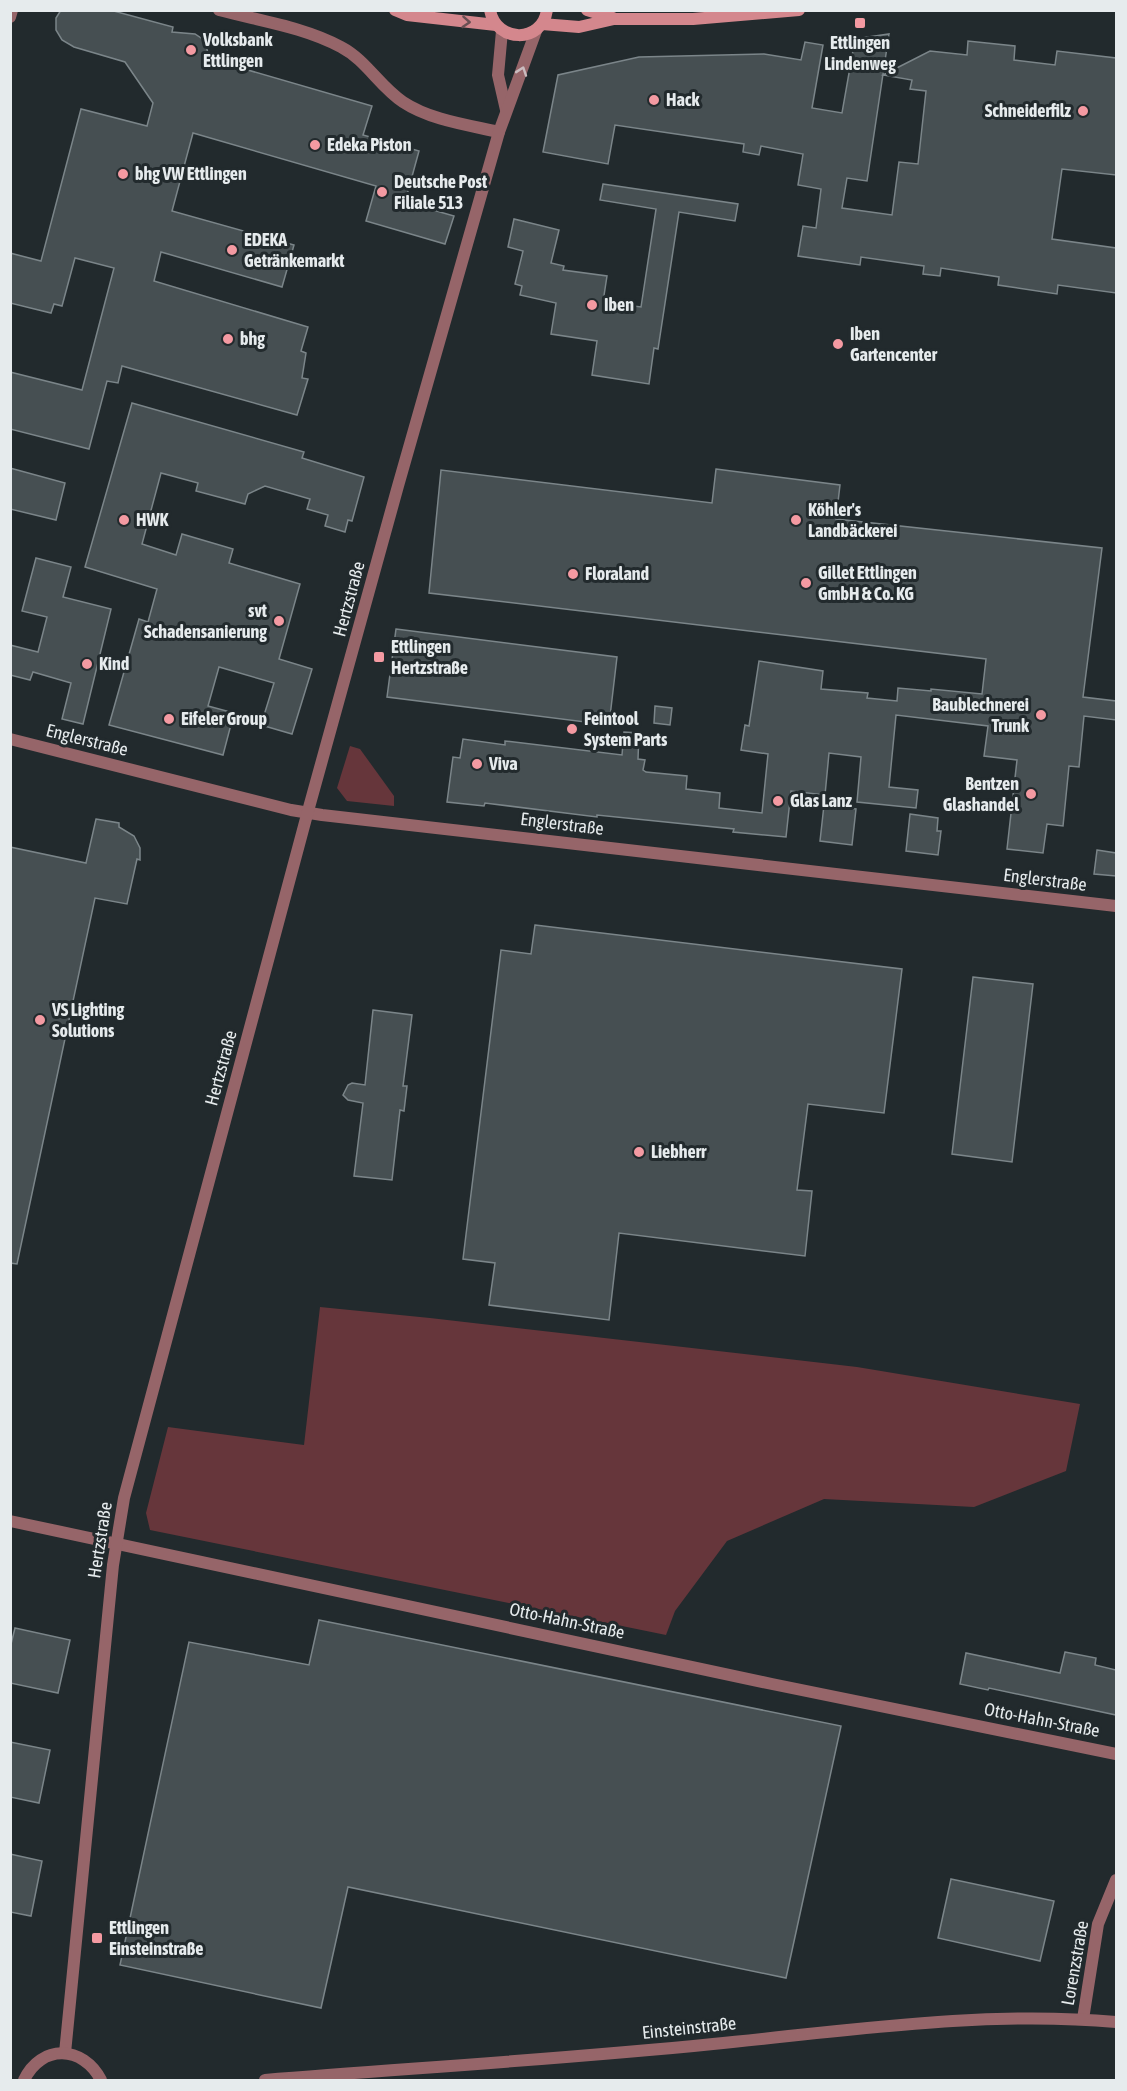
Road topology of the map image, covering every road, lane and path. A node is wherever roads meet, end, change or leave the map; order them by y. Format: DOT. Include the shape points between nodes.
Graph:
graph roads {
  1 [pos="12,10"];
  2 [pos="219,10"];
  3 [pos="395,10"];
  4 [pos="490,10"];
  5 [pos="547,10"];
  6 [pos="587,10"];
  7 [pos="799,10"];
  8 [pos="10,17"];
  9 [pos="614,19"];
  10 [pos="539,27"];
  11 [pos="499,28"];
  12 [pos="506,110"];
  13 [pos="499,132"];
  14 [pos="10,739"];
  15 [pos="308,812"];
  16 [pos="1116,906"];
  17 [pos="10,1521"];
  18 [pos="117,1543"];
  19 [pos="1116,1754"];
  20 [pos="1116,1880"];
  21 [pos="1083,2019"];
  22 [pos="1116,2022"];
  23 [pos="65,2053"];
  24 [pos="24,2080"];
  25 [pos="101,2080"];
  26 [pos="264,2080"];
  1 -- 8 [label="street"];
  2 -- 13 [label="street" via="312,34 355,57 402,102 434,116"];
  3 -- 11 [label="main road, one-way"];
  4 -- 11 [label="main road"];
  5 -- 10 [label="main road"];
  6 -- 9 [label="main road"];
  7 -- 9 [label="main road" via="693,20"];
  9 -- 10 [label="main road" via="579,27"];
  10 -- 11 [label="main road" via="519,36"];
  12 -- 10 [label="street, Hertzstraße, one-way"];
  11 -- 12 [label="street" via="498,75"];
  12 -- 13 [label="street, Hertzstraße"];
  13 -- 15 [label="street, Hertzstraße"];
  14 -- 15 [label="street, Englerstraße"];
  15 -- 16 [label="street, Englerstraße"];
  15 -- 18 [label="street, Hertzstraße" via="124,1498"];
  17 -- 18 [label="street, Otto-Hahn-Straße"];
  18 -- 19 [label="street, Otto-Hahn-Straße"];
  18 -- 23 [label="street, Hertzstraße"];
  20 -- 21 [label="street, Lorenzstraße" via="1098,1924"];
  21 -- 22 [label="street, Einsteinstraße"];
  21 -- 26 [label="street, Einsteinstraße" via="918,2025"];
  23 -- 24 [label="street" via="38,2061"];
  23 -- 25 [label="street" via="88,2061"];
}
